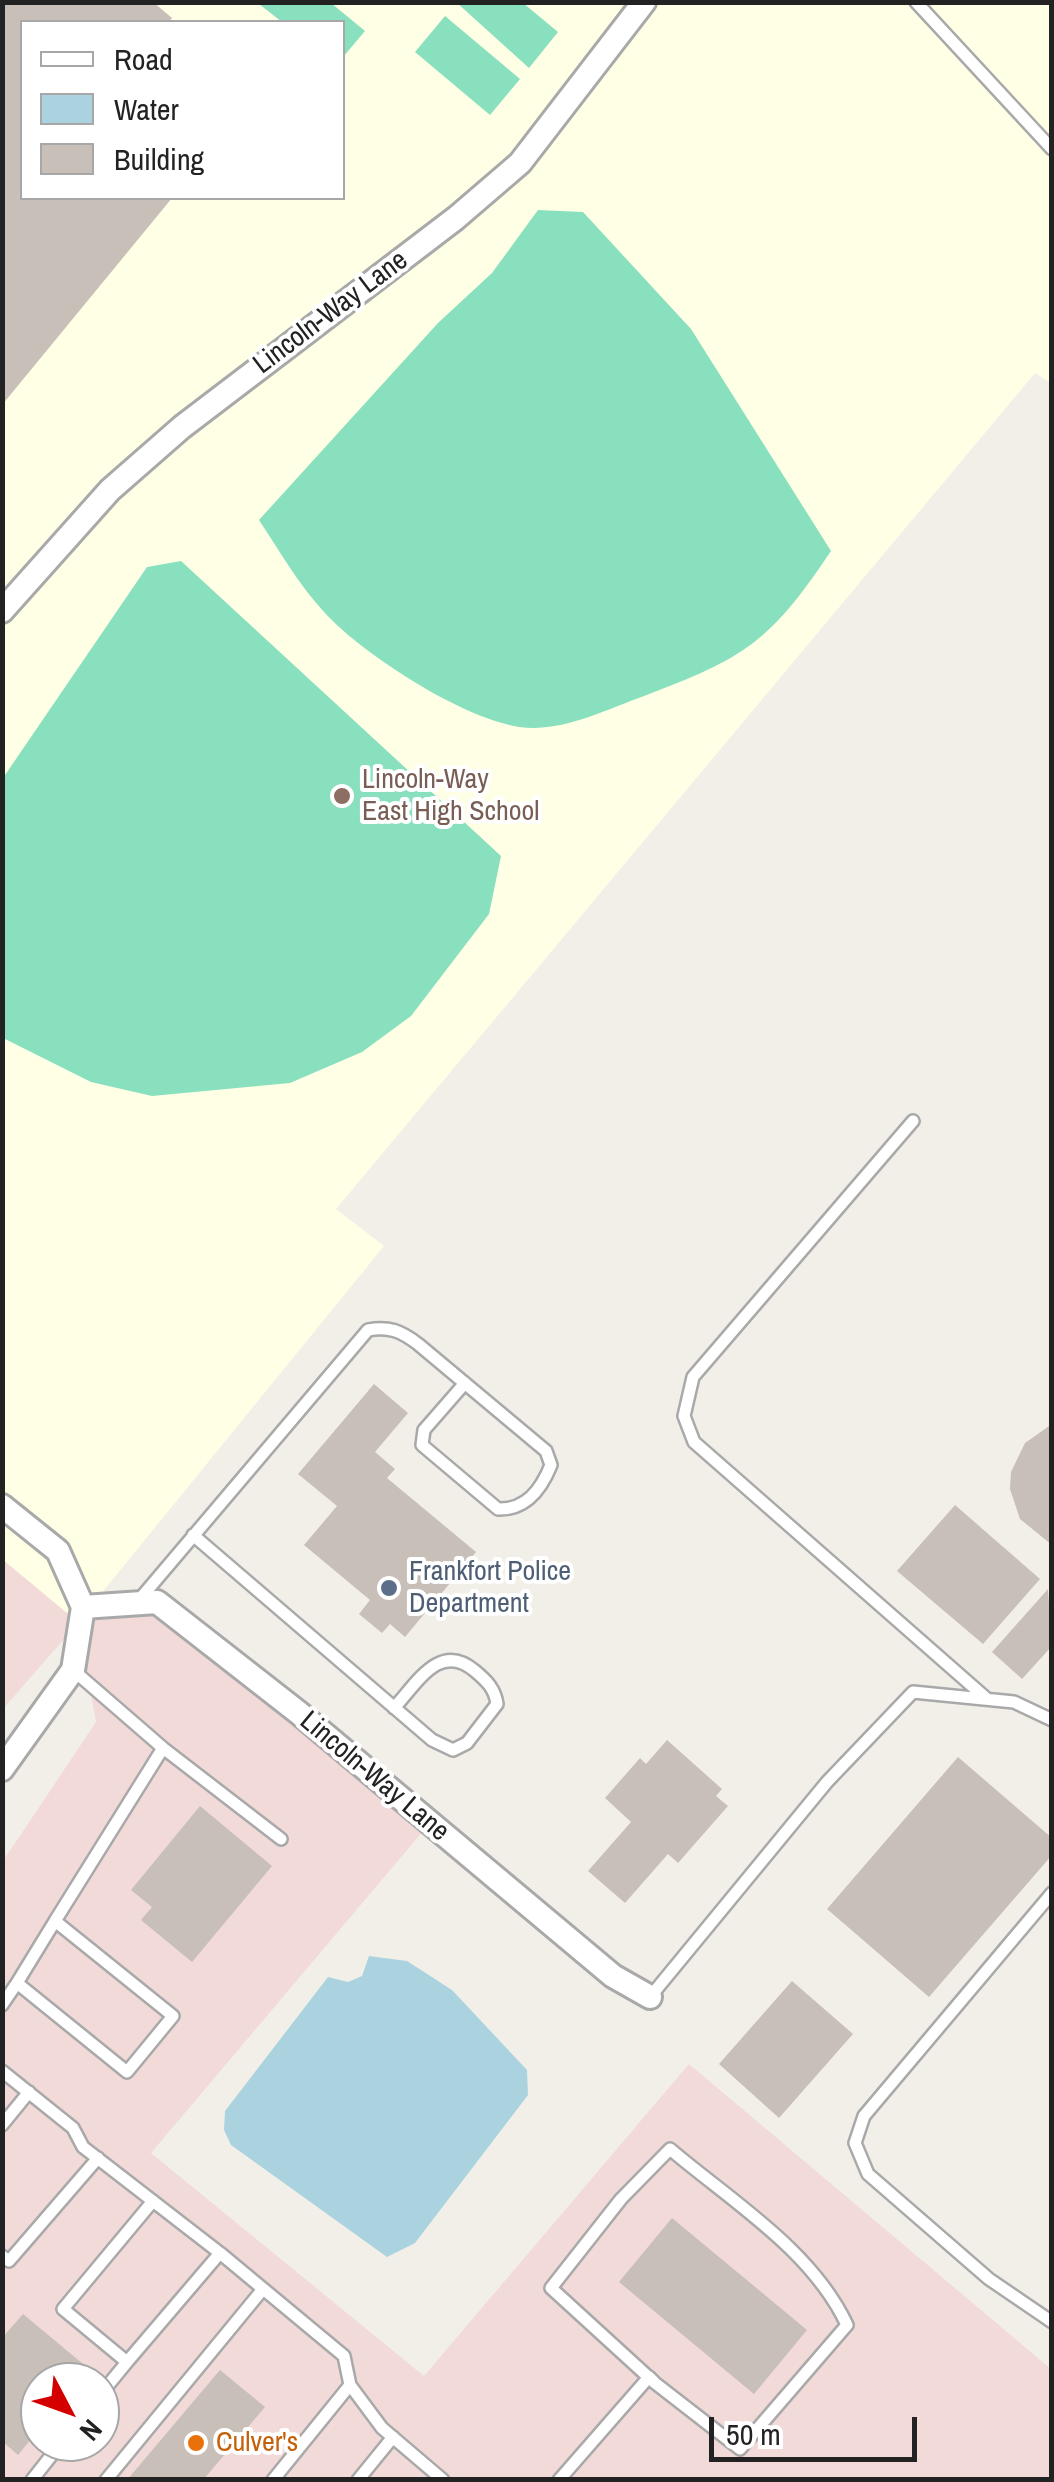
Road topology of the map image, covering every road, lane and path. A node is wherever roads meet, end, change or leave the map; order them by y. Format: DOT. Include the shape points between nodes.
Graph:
graph roads {
  1 [pos="644,2"];
  2 [pos="916,2"];
  3 [pos="1052,150"];
  4 [pos="2,611"];
  5 [pos="914,1121"];
  6 [pos="464,1383"];
  7 [pos="2,1506"];
  8 [pos="193,1535"];
  9 [pos="136,1603"];
  10 [pos="83,1607"];
  11 [pos="73,1670"];
  12 [pos="987,1699"];
  13 [pos="394,1708"];
  14 [pos="1052,1720"];
  15 [pos="163,1748"];
  16 [pos="2,1769"];
  17 [pos="281,1839"];
  18 [pos="1052,1893"];
  19 [pos="55,1921"];
  20 [pos="17,1983"];
  21 [pos="650,1997"];
  22 [pos="2,2005"];
  23 [pos="2,2070"];
  24 [pos="28,2092"];
  25 [pos="2,2125"];
  26 [pos="98,2158"];
  27 [pos="154,2201"];
  28 [pos="220,2253"];
  29 [pos="2,2256"];
  30 [pos="264,2289"];
  31 [pos="1052,2322"];
  32 [pos="127,2362"];
  33 [pos="120,2371"];
  34 [pos="655,2382"];
  35 [pos="350,2385"];
  36 [pos="393,2438"];
  37 [pos="106,2480"];
  38 [pos="274,2480"];
  39 [pos="358,2480"];
  40 [pos="442,2480"];
  41 [pos="559,2480"];
  1 -- 4 [label="street, Lincoln-Way Lane" via="520,163 182,427 110,490"];
  2 -- 3 [label="lane"];
  5 -- 12 [label="lane" via="694,1378 684,1416 694,1442"];
  6 -- 6 [label="lane" via="546,1451 551,1465 544,1481 514,1510 483,1499 422,1444 424,1430"];
  6 -- 8 [label="lane" via="401,1332 368,1330"];
  7 -- 10 [label="street" via="58,1550"];
  8 -- 9 [label="lane"];
  8 -- 13 [label="lane"];
  9 -- 10 [label="street, Lincoln-Way Lane"];
  9 -- 21 [label="street, Lincoln-Way Lane" via="157,1602 612,1976"];
  10 -- 11 [label="street"];
  11 -- 15 [label="lane"];
  11 -- 16 [label="street"];
  12 -- 14 [label="lane" via="1014,1702"];
  12 -- 21 [label="lane" via="913,1692 827,1782"];
  13 -- 13 [label="lane" via="453,1750 467,1743 497,1704 489,1683 451,1657 438,1661"];
  15 -- 17 [label="lane"];
  15 -- 19 [label="lane"];
  18 -- 31 [label="lane" via="864,2116 856,2143 868,2174 989,2279"];
  19 -- 20 [label="lane"];
  19 -- 20 [label="lane" via="172,2016 127,2072"];
  20 -- 22 [label="lane"];
  23 -- 24 [label="lane"];
  24 -- 25 [label="lane"];
  24 -- 26 [label="lane"];
  26 -- 27 [label="lane"];
  26 -- 29 [label="lane" via="9,2261"];
  27 -- 28 [label="lane"];
  27 -- 32 [label="lane" via="62,2310"];
  28 -- 30 [label="lane"];
  28 -- 32 [label="lane"];
  30 -- 35 [label="lane" via="344,2356"];
  30 -- 37 [label="lane"];
  32 -- 33 [label="lane"];
  34 -- 34 [label="lane" via="740,2449 847,2325 804,2262 670,2149 551,2288"];
  34 -- 41 [label="lane" via="648,2378"];
  35 -- 36 [label="lane"];
  35 -- 38 [label="lane"];
  36 -- 39 [label="lane"];
  36 -- 40 [label="lane"];
}
